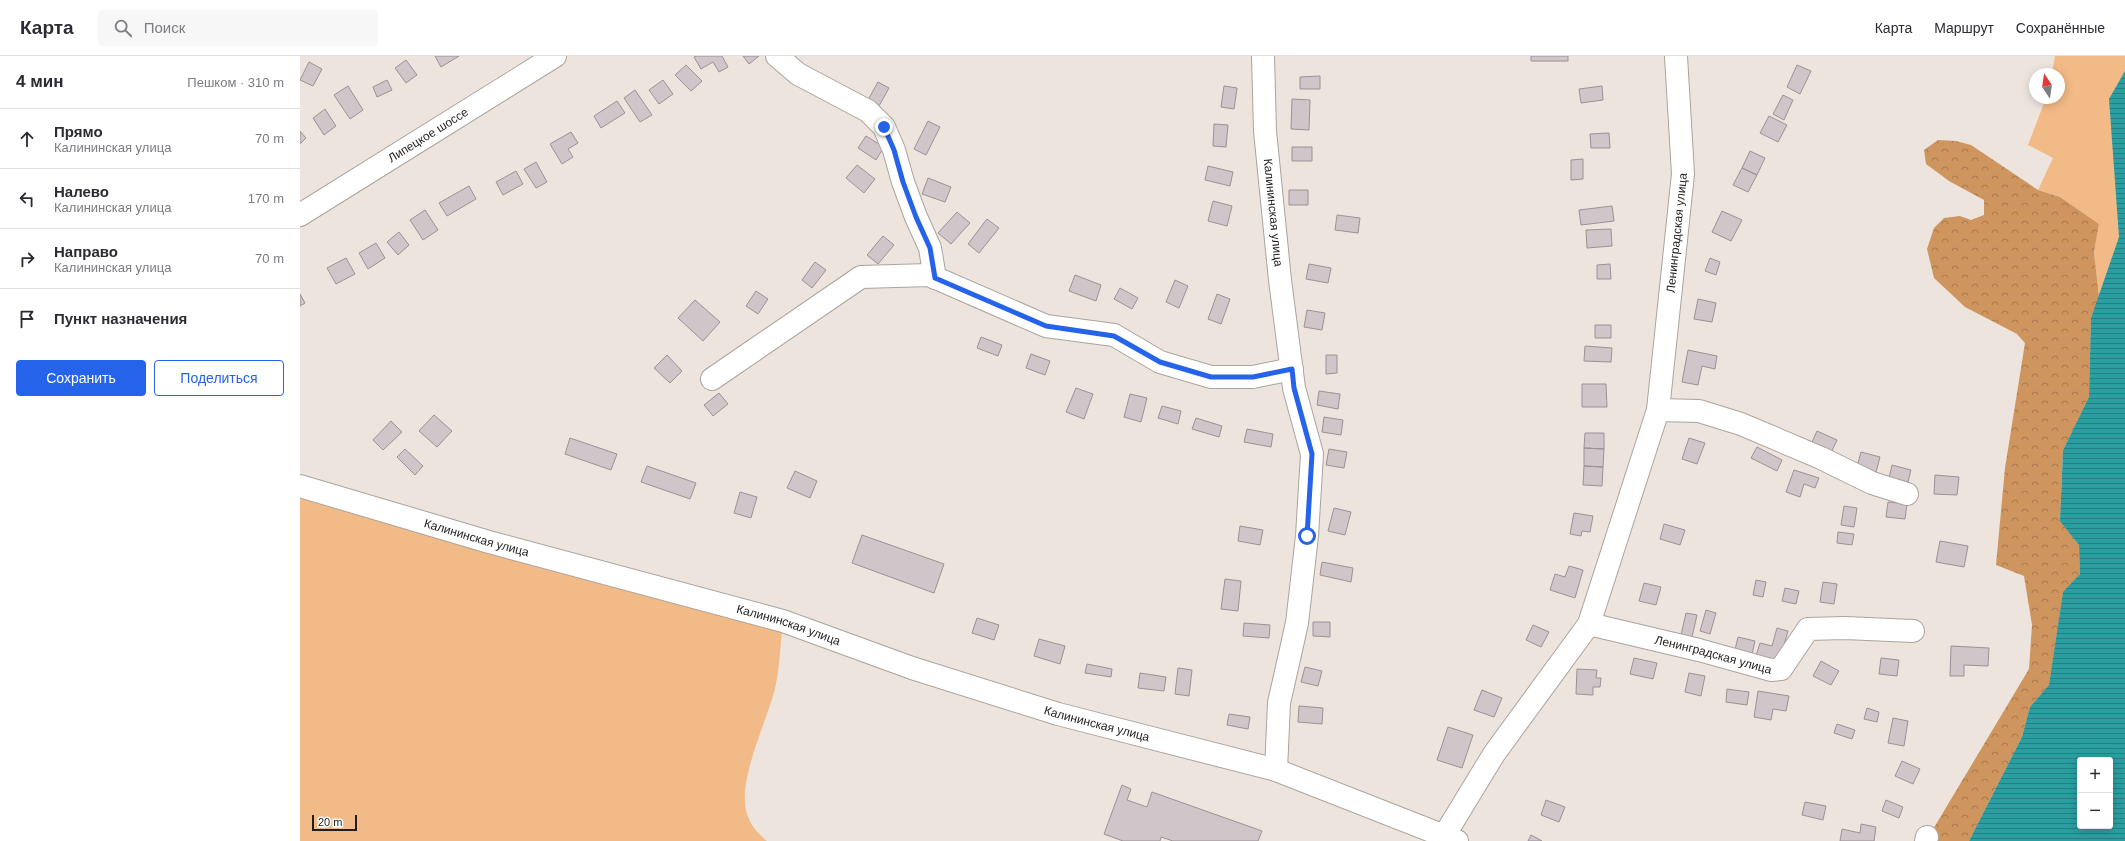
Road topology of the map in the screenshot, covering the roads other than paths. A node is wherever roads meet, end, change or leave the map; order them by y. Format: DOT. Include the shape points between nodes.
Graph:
graph roads {
  1 [pos="556,56"];
  2 [pos="777,56"];
  3 [pos="1263,56"];
  4 [pos="1676,56"];
  5 [pos="300,215"];
  6 [pos="935,278"];
  7 [pos="1292,369"];
  8 [pos="712,379"];
  9 [pos="1658,410"];
  10 [pos="300,486"];
  11 [pos="1907,494"];
  12 [pos="1589,624"];
  13 [pos="1913,631"];
  14 [pos="1276,770"];
  15 [pos="1451,838"];
  1 -- 5 [label="street, Липецкое шоссе"];
  2 -- 6 [label="street" via="798,74 868,111 884,127 916,217 930,248"];
  3 -- 7 [label="street, Калининская улица" via="1265,131"];
  4 -- 9 [label="street, Ленинградская улица" via="1683,174"];
  6 -- 7 [label="street" via="1046,326 1114,336 1160,362 1211,377 1253,377"];
  6 -- 8 [label="street" via="929,275 861,277"];
  7 -- 14 [label="street, Калининская улица" via="1294,388 1312,454 1307,536 1297,624 1279,703"];
  9 -- 11 [label="street" via="1699,411 1741,424 1821,458 1872,484"];
  9 -- 12 [label="street, Ленинградская улица"];
  10 -- 14 [label="street, Калининская улица" via="488,542 783,620 912,668 1058,714"];
  12 -- 13 [label="street, Ленинградская улица" via="1771,670 1781,669 1808,629"];
  12 -- 15 [label="street, Ленинградская улица" via="1494,754"];
  14 -- 15 [label="street, Калининская улица"];
}
